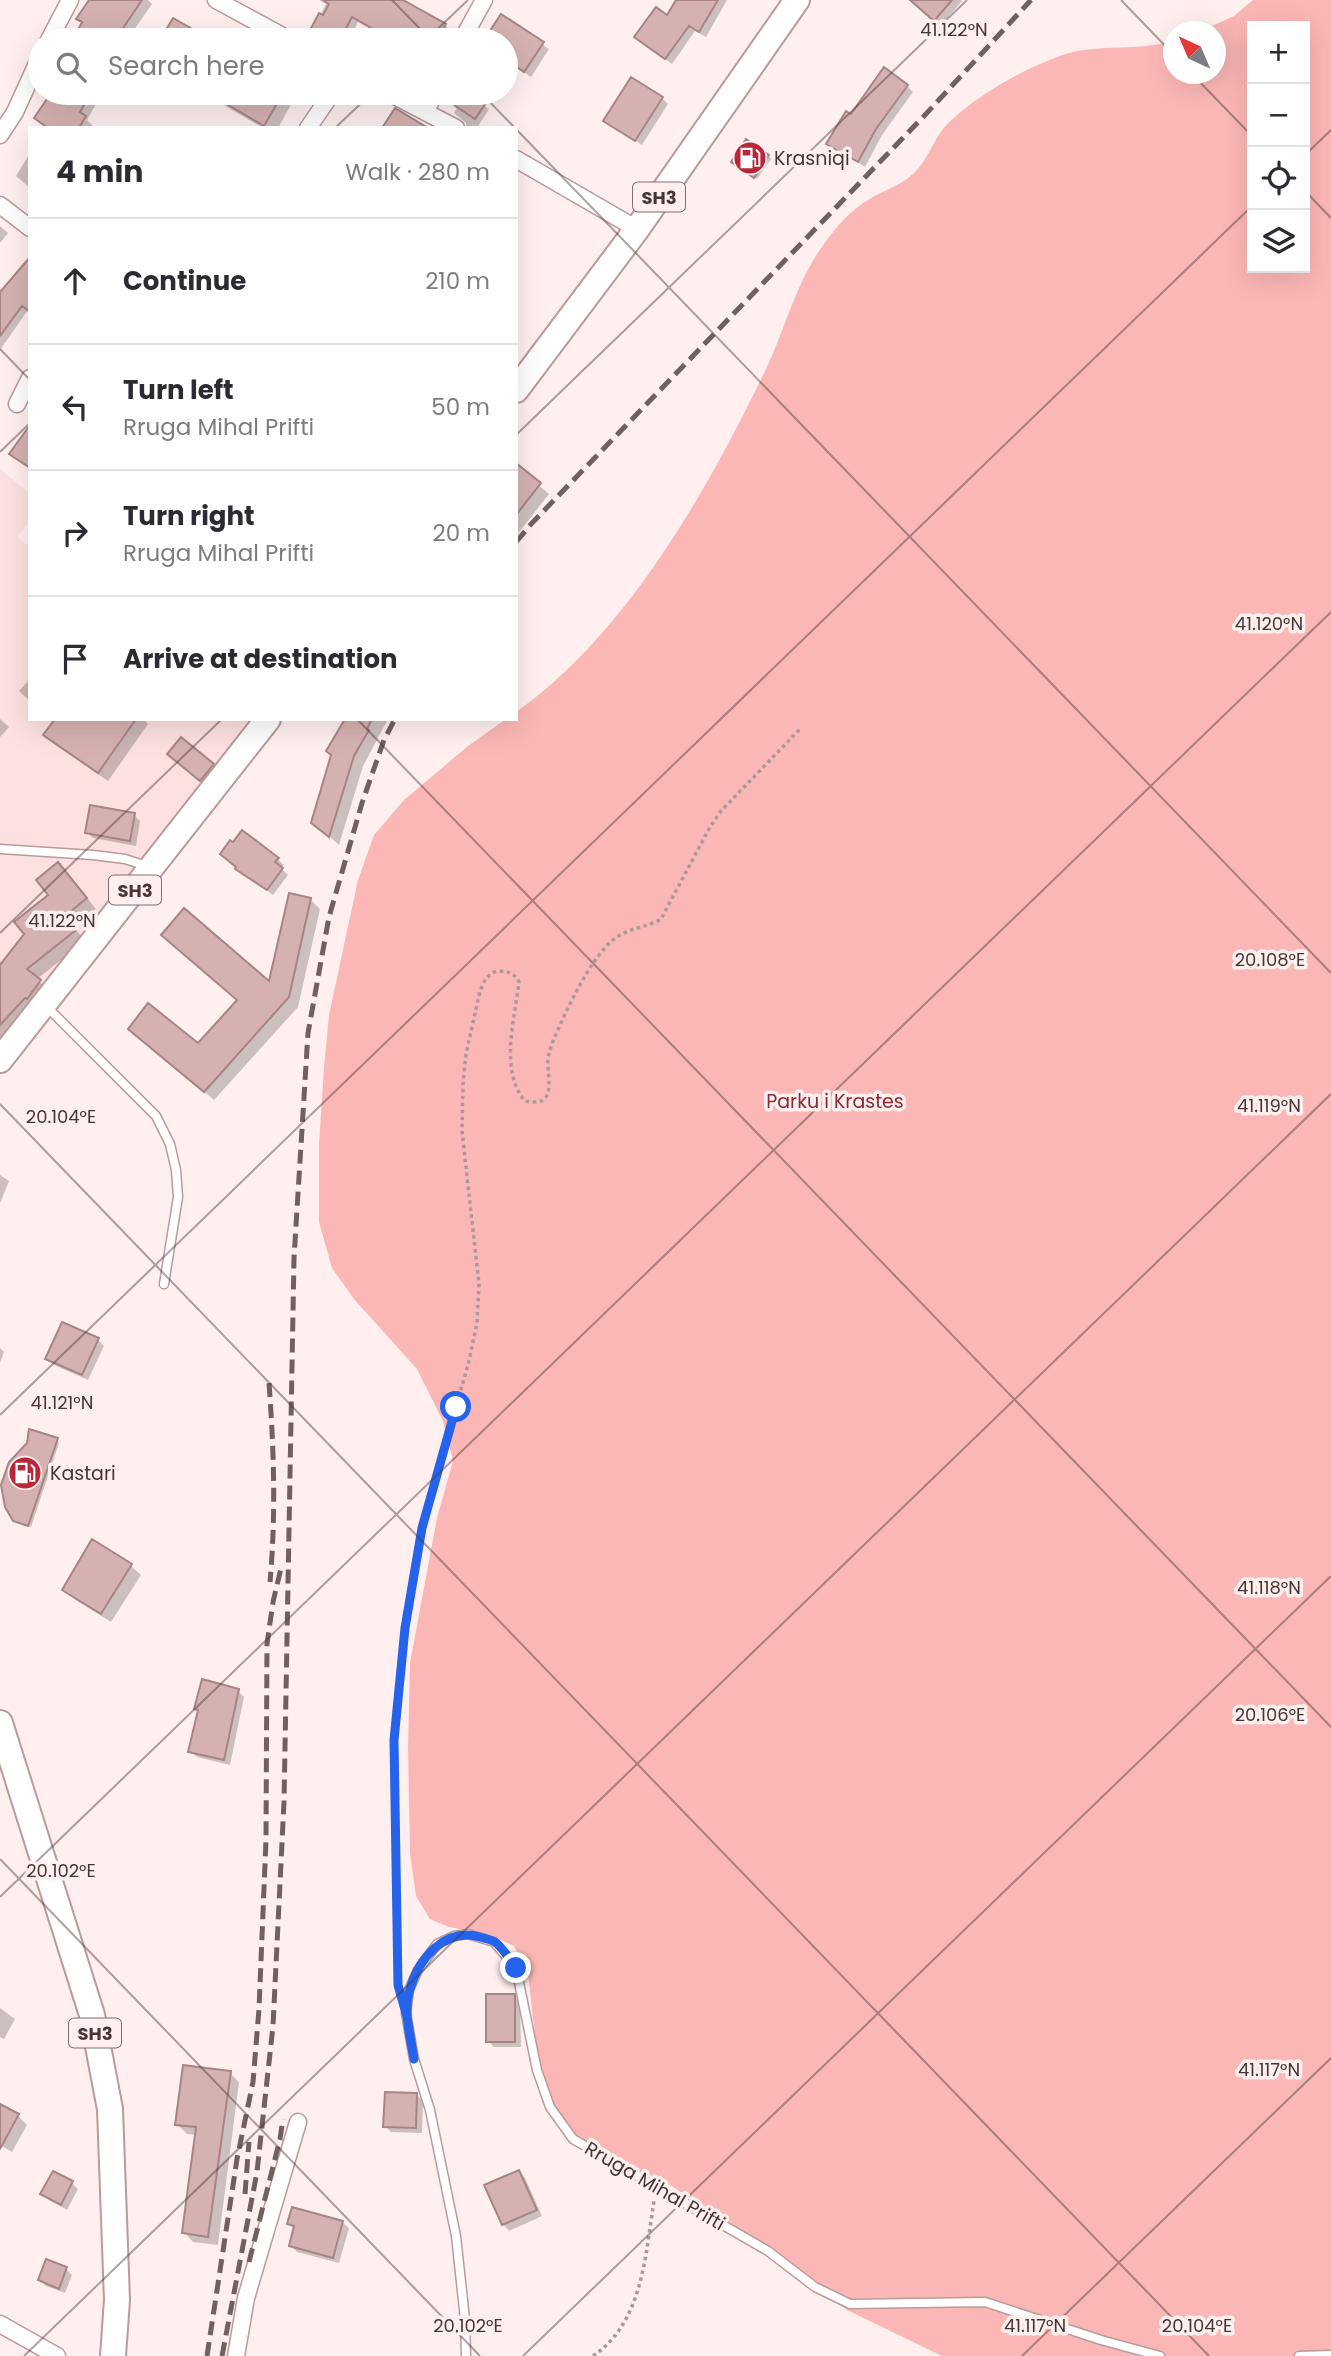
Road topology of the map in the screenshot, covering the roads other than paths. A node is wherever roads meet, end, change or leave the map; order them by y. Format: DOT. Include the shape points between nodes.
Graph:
graph roads {
  1 [pos="70,0"];
  2 [pos="216,0"];
  3 [pos="484,0"];
  4 [pos="797,0"];
  5 [pos="55,28"];
  6 [pos="268,28"];
  7 [pos="469,28"];
  8 [pos="28,83"];
  9 [pos="324,105"];
  10 [pos="412,105"];
  11 [pos="429,105"];
  12 [pos="425,112"];
  13 [pos="309,126"];
  14 [pos="452,126"];
  15 [pos="0,135"];
  16 [pos="518,160"];
  17 [pos="0,205"];
  18 [pos="28,226"];
  19 [pos="637,229"];
  20 [pos="28,382"];
  21 [pos="518,387"];
  22 [pos="17,404"];
  23 [pos="266,721"];
  24 [pos="0,849"];
  25 [pos="153,867"];
  26 [pos="44,1004"];
  27 [pos="0,1060"];
  28 [pos="164,1284"];
  29 [pos="0,1723"];
  30 [pos="298,2122"];
  31 [pos="0,2324"];
  32 [pos="1331,2355"];
  33 [pos="57,2356"];
  34 [pos="113,2356"];
  35 [pos="236,2356"];
  36 [pos="466,2356"];
  37 [pos="1160,2356"];
  38 [pos="1299,2356"];
  1 -- 5 [label="street"];
  2 -- 6 [label="street"];
  3 -- 7 [label="street"];
  4 -- 19 [label="main road, SH3"];
  8 -- 15 [label="street"];
  9 -- 13 [label="street"];
  10 -- 12 [label="street"];
  11 -- 12 [label="street"];
  12 -- 14 [label="street"];
  16 -- 19 [label="street"];
  17 -- 18 [label="street"];
  19 -- 21 [label="main road, SH3"];
  20 -- 22 [label="street"];
  23 -- 25 [label="main road, SH3"];
  24 -- 25 [label="lane" via="93,855"];
  25 -- 26 [label="main road, SH3"];
  26 -- 27 [label="main road, SH3"];
  26 -- 28 [label="lane" via="156,1116 170,1144 178,1197"];
  29 -- 34 [label="main road, SH3" via="92,2015 110,2109 117,2300"];
  30 -- 35 [label="street" via="246,2298"];
  31 -- 33 [label="street"];
  32 -- 38 [label="lane"];
  36 -- 37 [label="lane, Rruga Mihal Prifti" via="456,2236 406,2013 409,1990 437,1944 468,1934 495,1942 516,1968 537,2070 550,2107 573,2139 768,2251 815,2287 850,2304 985,2302"];
}
